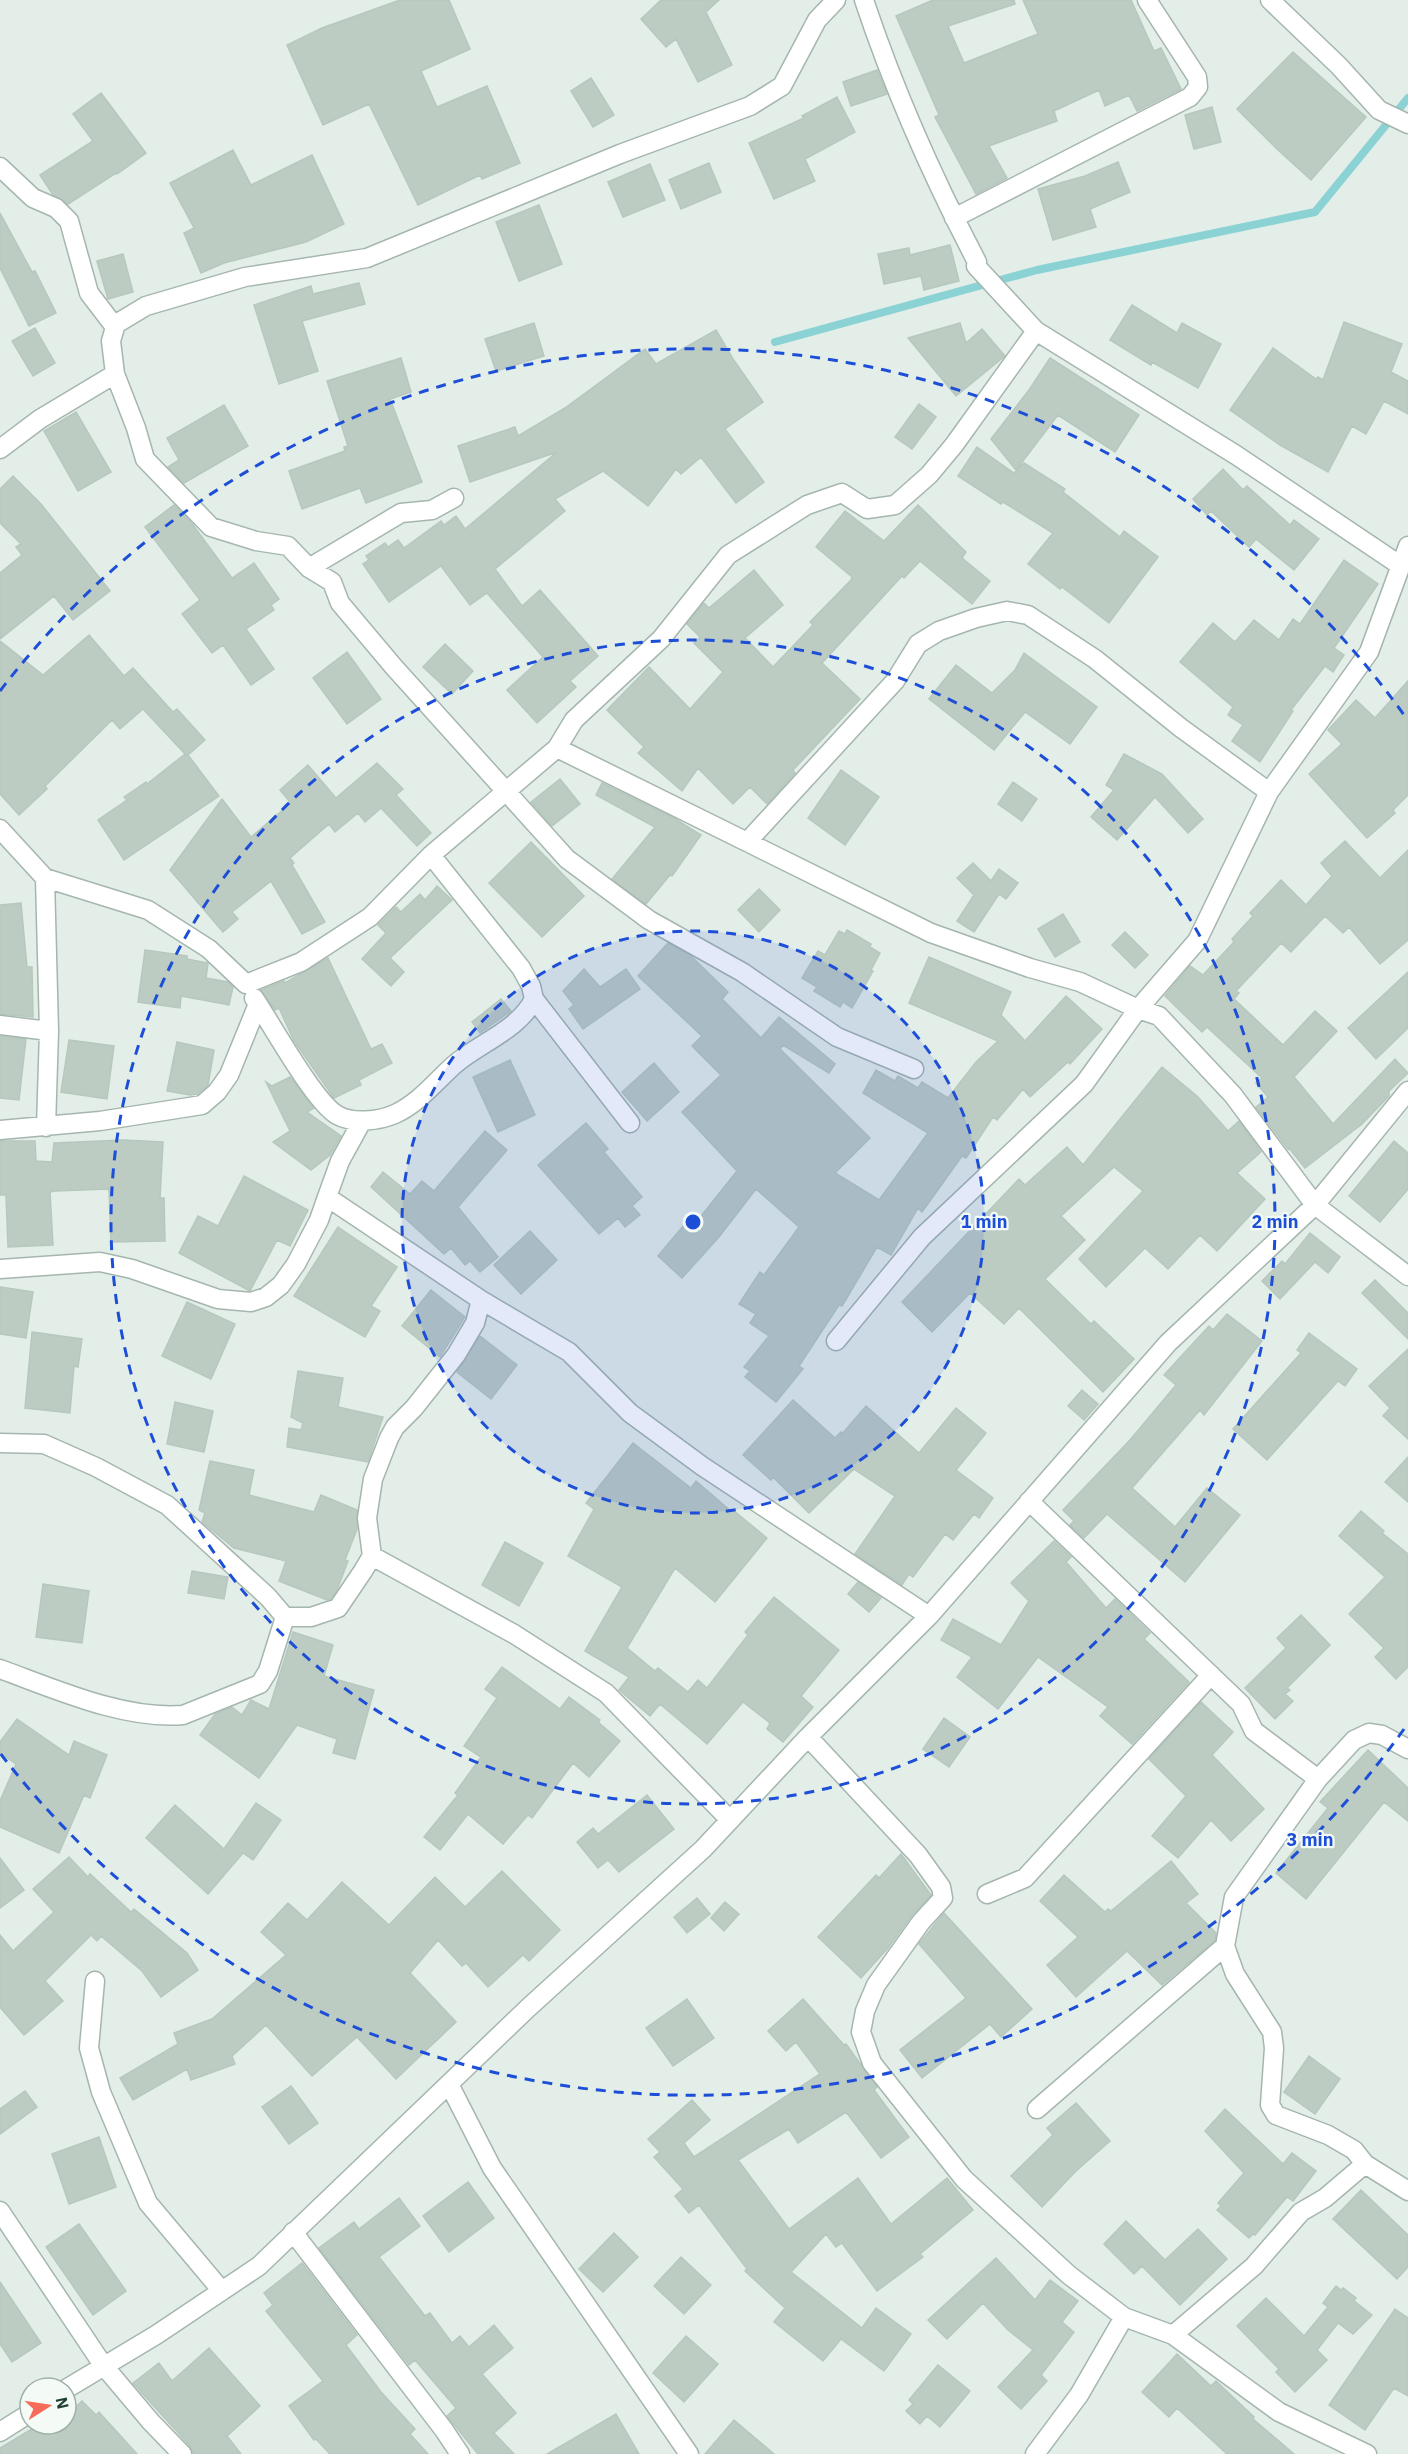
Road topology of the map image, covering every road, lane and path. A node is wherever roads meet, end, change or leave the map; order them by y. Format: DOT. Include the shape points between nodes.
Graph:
graph roads {
  1 [pos="836,0"];
  2 [pos="864,0"];
  3 [pos="1148,0"];
  4 [pos="1270,0"];
  5 [pos="1404,123"];
  6 [pos="0,167"];
  7 [pos="954,218"];
  8 [pos="115,327"];
  9 [pos="1036,331"];
  10 [pos="115,374"];
  11 [pos="0,449"];
  12 [pos="454,498"];
  13 [pos="1408,546"];
  14 [pos="1401,566"];
  15 [pos="309,568"];
  16 [pos="557,748"];
  17 [pos="506,791"];
  18 [pos="1269,792"];
  19 [pos="0,829"];
  20 [pos="747,842"];
  21 [pos="431,855"];
  22 [pos="45,878"];
  23 [pos="246,984"];
  24 [pos="534,999"];
  25 [pos="258,1004"];
  26 [pos="1138,1009"];
  27 [pos="0,1025"];
  28 [pos="49,1031"];
  29 [pos="914,1069"];
  30 [pos="1408,1091"];
  31 [pos="362,1121"];
  32 [pos="630,1123"];
  33 [pos="46,1126"];
  34 [pos="0,1130"];
  35 [pos="327,1197"];
  36 [pos="1315,1205"];
  37 [pos="0,1269"];
  38 [pos="1408,1276"];
  39 [pos="481,1300"];
  40 [pos="836,1341"];
  41 [pos="0,1443"];
  42 [pos="1029,1501"];
  43 [pos="372,1556"];
  44 [pos="929,1616"];
  45 [pos="285,1617"];
  46 [pos="0,1669"];
  47 [pos="1211,1675"];
  48 [pos="808,1737"];
  49 [pos="1408,1749"];
  50 [pos="1318,1779"];
  51 [pos="730,1820"];
  52 [pos="987,1894"];
  53 [pos="1225,1946"];
  54 [pos="95,1981"];
  55 [pos="449,2084"];
  56 [pos="1037,2109"];
  57 [pos="1365,2164"];
  58 [pos="1408,2191"];
  59 [pos="0,2211"];
  60 [pos="293,2232"];
  61 [pos="222,2291"];
  62 [pos="1124,2317"];
  63 [pos="1173,2335"];
  64 [pos="103,2365"];
  65 [pos="78,2381"];
  66 [pos="18,2421"];
  67 [pos="0,2432"];
  68 [pos="182,2454"];
  69 [pos="460,2454"];
  70 [pos="689,2454"];
  71 [pos="1035,2454"];
  72 [pos="1367,2454"];
  1 -- 8 [label="street" via="817,20 782,86 750,106 620,154 367,258 245,277 146,306"];
  2 -- 7 [label="street" via="884,57"];
  3 -- 7 [label="street" via="1197,77 1198,87 1190,96"];
  4 -- 5 [label="street" via="1340,66 1379,111"];
  6 -- 8 [label="street" via="33,198 56,208 69,221 88,293"];
  7 -- 9 [label="street" via="976,266"];
  8 -- 10 [label="street" via="111,341"];
  9 -- 14 [label="street" via="1236,455"];
  9 -- 16 [label="street" via="954,445 895,506 867,509 842,493 807,505 728,555 661,639 574,720"];
  10 -- 11 [label="street" via="40,419"];
  10 -- 15 [label="street" via="145,459 211,527 288,546"];
  12 -- 15 [label="street" via="432,510 401,513"];
  13 -- 14 [label="street"];
  14 -- 18 [label="street" via="1370,652"];
  15 -- 17 [label="street" via="332,582 340,603"];
  16 -- 17 [label="street"];
  16 -- 20 [label="street"];
  17 -- 21 [label="street"];
  17 -- 29 [label="street" via="567,858 649,920 742,972 837,1037"];
  18 -- 20 [label="street" via="1095,659 1029,615 1007,611 949,628 918,644 895,681"];
  18 -- 26 [label="street" via="1197,941"];
  19 -- 22 [label="street"];
  20 -- 26 [label="street" via="931,933 1080,982"];
  21 -- 23 [label="street" via="370,917 301,962"];
  21 -- 24 [label="street" via="521,968"];
  22 -- 23 [label="street" via="148,910 209,949"];
  22 -- 28 [label="street"];
  23 -- 25 [label="street"];
  24 -- 31 [label="street" via="529,1010 456,1063 417,1100 394,1115"];
  24 -- 32 [label="street"];
  25 -- 31 [label="street" via="323,1103 339,1116"];
  25 -- 33 [label="street" via="229,1075 202,1105"];
  26 -- 36 [label="street" via="1159,1016 1233,1095"];
  26 -- 40 [label="street" via="1084,1084 922,1237"];
  27 -- 28 [label="street"];
  28 -- 33 [label="street"];
  30 -- 36 [label="street"];
  31 -- 35 [label="street" via="340,1161"];
  33 -- 34 [label="street"];
  35 -- 37 [label="street" via="319,1220 281,1285 266,1297 251,1302 218,1299 100,1262"];
  35 -- 39 [label="street"];
  36 -- 38 [label="street"];
  36 -- 42 [label="street" via="1168,1343"];
  39 -- 43 [label="street" via="475,1323 456,1355 394,1427 389,1438 373,1479 368,1518"];
  39 -- 44 [label="street" via="569,1352 630,1413 702,1466"];
  41 -- 45 [label="street" via="45,1444 167,1505"];
  42 -- 44 [label="street"];
  42 -- 47 [label="street"];
  43 -- 45 [label="street" via="338,1608 311,1617"];
  43 -- 51 [label="street" via="514,1634 606,1693"];
  44 -- 48 [label="street"];
  45 -- 46 [label="street" via="260,1684 183,1714 128,1710 68,1694"];
  47 -- 50 [label="street" via="1241,1704 1254,1731"];
  47 -- 52 [label="street" via="1025,1878"];
  48 -- 51 [label="street"];
  48 -- 62 [label="street" via="918,1855 941,1887 943,1898 876,1985 865,2011 861,2032 872,2063 964,2179 1069,2275"];
  49 -- 50 [label="street" via="1382,1735 1369,1733 1354,1740"];
  50 -- 53 [label="street" via="1234,1897"];
  51 -- 55 [label="street"];
  53 -- 56 [label="street"];
  53 -- 57 [label="street" via="1235,1974 1272,2032 1270,2105 1276,2115 1328,2135 1353,2150"];
  54 -- 61 [label="street" via="89,2048 102,2092 148,2203"];
  55 -- 60 [label="street"];
  55 -- 70 [label="street" via="492,2168"];
  57 -- 58 [label="street"];
  57 -- 63 [label="street" via="1325,2198 1301,2212 1254,2266"];
  59 -- 64 [label="street"];
  60 -- 61 [label="street" via="259,2266"];
  60 -- 69 [label="street"];
  61 -- 64 [label="street"];
  62 -- 63 [label="street"];
  62 -- 71 [label="street" via="1079,2395"];
  63 -- 72 [label="street" via="1279,2412"];
  64 -- 65 [label="street"];
  64 -- 68 [label="street"];
  66 -- 67 [label="street"];
}
